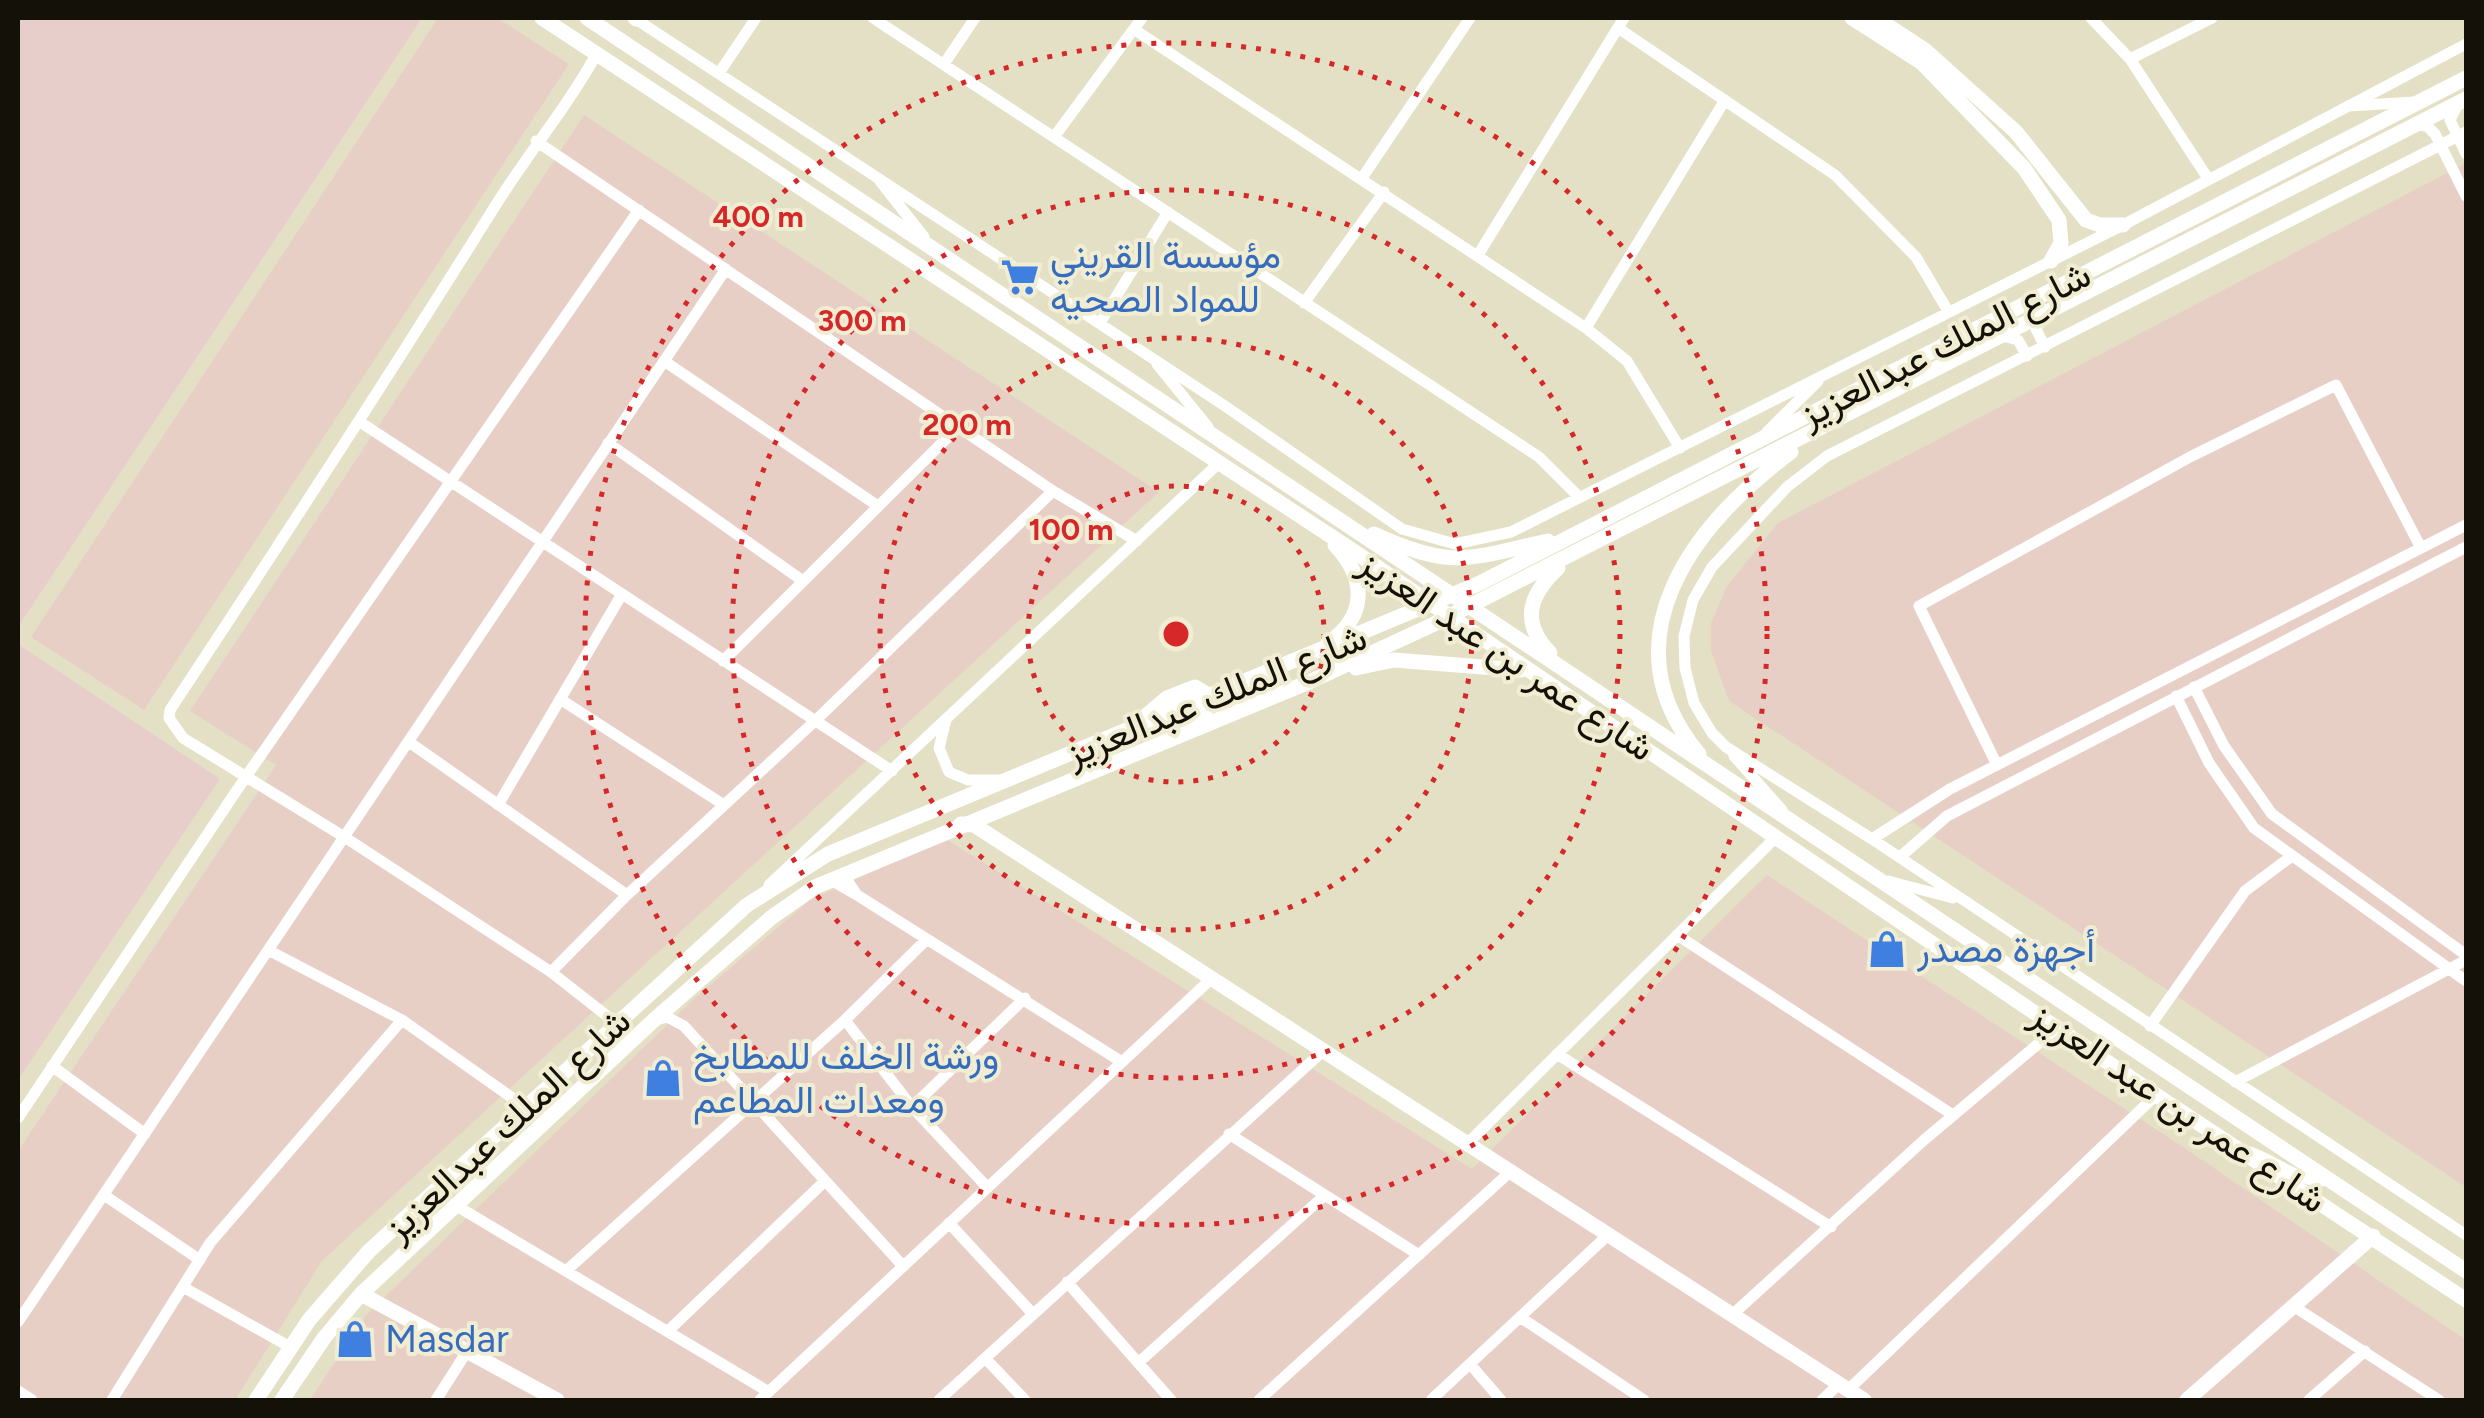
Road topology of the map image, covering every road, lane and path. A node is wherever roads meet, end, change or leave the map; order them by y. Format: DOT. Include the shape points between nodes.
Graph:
graph roads {
  1 [pos="542,18"];
  2 [pos="588,18"];
  3 [pos="635,18"];
  4 [pos="756,18"];
  5 [pos="873,18"];
  6 [pos="975,18"];
  7 [pos="1142,18"];
  8 [pos="1470,18"];
  9 [pos="1852,18"];
  10 [pos="1876,18"];
  11 [pos="2091,18"];
  12 [pos="2212,18"];
  13 [pos="1621,23"];
  14 [pos="1134,30"];
  15 [pos="2466,44"];
  16 [pos="597,52"];
  17 [pos="2130,60"];
  18 [pos="944,64"];
  19 [pos="719,72"];
  20 [pos="2466,78"];
  21 [pos="1725,100"];
  22 [pos="2463,101"];
  23 [pos="2419,102"];
  24 [pos="2342,106"];
  25 [pos="2417,124"];
  26 [pos="2462,134"];
  27 [pos="1054,138"];
  28 [pos="536,141"];
  29 [pos="2440,145"];
  30 [pos="2466,154"];
  31 [pos="878,177"];
  32 [pos="2207,177"];
  33 [pos="1362,178"];
  34 [pos="1384,192"];
  35 [pos="2466,196"];
  36 [pos="638,210"];
  37 [pos="2077,211"];
  38 [pos="1168,212"];
  39 [pos="2059,220"];
  40 [pos="2123,225"];
  41 [pos="930,244"];
  42 [pos="1478,256"];
  43 [pos="2051,261"];
  44 [pos="726,270"];
  45 [pos="1304,302"];
  46 [pos="1948,311"];
  47 [pos="2044,315"];
  48 [pos="1100,323"];
  49 [pos="1586,328"];
  50 [pos="2003,336"];
  51 [pos="2045,347"];
  52 [pos="2026,356"];
  53 [pos="1154,359"];
  54 [pos="664,361"];
  55 [pos="1828,371"];
  56 [pos="360,422"];
  57 [pos="1828,425"];
  58 [pos="958,426"];
  59 [pos="1218,438"];
  60 [pos="1760,439"];
  61 [pos="608,443"];
  62 [pos="1680,448"];
  63 [pos="1218,464"];
  64 [pos="449,480"];
  65 [pos="1053,491"];
  66 [pos="1578,497"];
  67 [pos="878,506"];
  68 [pos="1334,516"];
  69 [pos="2466,525"];
  70 [pos="1326,535"];
  71 [pos="1572,535"];
  72 [pos="1137,541"];
  73 [pos="542,542"];
  74 [pos="2466,547"];
  75 [pos="2421,548"];
  76 [pos="1571,556"];
  77 [pos="803,581"];
  78 [pos="622,594"];
  79 [pos="1453,596"];
  80 [pos="1432,605"];
  81 [pos="1469,606"];
  82 [pos="1449,616"];
  83 [pos="1307,657"];
  84 [pos="723,660"];
  85 [pos="1566,671"];
  86 [pos="1536,676"];
  87 [pos="1309,682"];
  88 [pos="2194,687"];
  89 [pos="2176,696"];
  90 [pos="1209,698"];
  91 [pos="560,699"];
  92 [pos="947,716"];
  93 [pos="816,722"];
  94 [pos="409,742"];
  95 [pos="1726,746"];
  96 [pos="1997,765"];
  97 [pos="1711,769"];
  98 [pos="892,771"];
  99 [pos="245,778"];
  100 [pos="1010,780"];
  101 [pos="1070,780"];
  102 [pos="498,805"];
  103 [pos="724,805"];
  104 [pos="1007,806"];
  105 [pos="962,824"];
  106 [pos="1794,824"];
  107 [pos="346,838"];
  108 [pos="1776,838"];
  109 [pos="1872,839"];
  110 [pos="999,841"];
  111 [pos="2292,856"];
  112 [pos="1900,857"];
  113 [pos="1851,862"];
  114 [pos="858,866"];
  115 [pos="1877,878"];
  116 [pos="829,879"];
  117 [pos="626,895"];
  118 [pos="857,895"];
  119 [pos="1962,900"];
  120 [pos="748,905"];
  121 [pos="1677,934"];
  122 [pos="927,940"];
  123 [pos="270,950"];
  124 [pos="2466,958"];
  125 [pos="685,960"];
  126 [pos="2449,970"];
  127 [pos="551,972"];
  128 [pos="1212,979"];
  129 [pos="2466,981"];
  130 [pos="1025,998"];
  131 [pos="402,1020"];
  132 [pos="654,1020"];
  133 [pos="845,1020"];
  134 [pos="616,1023"];
  135 [pos="2150,1026"];
  136 [pos="2057,1028"];
  137 [pos="1322,1052"];
  138 [pos="1558,1054"];
  139 [pos="610,1062"];
  140 [pos="1122,1062"];
  141 [pos="52,1066"];
  142 [pos="2235,1082"];
  143 [pos="2156,1096"];
  144 [pos="755,1100"];
  145 [pos="912,1108"];
  146 [pos="521,1110"];
  147 [pos="1953,1115"];
  148 [pos="18,1118"];
  149 [pos="145,1134"];
  150 [pos="1229,1134"];
  151 [pos="1468,1144"];
  152 [pos="2246,1151"];
  153 [pos="1510,1172"];
  154 [pos="2329,1179"];
  155 [pos="825,1181"];
  156 [pos="987,1188"];
  157 [pos="104,1195"];
  158 [pos="1325,1196"];
  159 [pos="454,1205"];
  160 [pos="950,1222"];
  161 [pos="1831,1227"];
  162 [pos="1608,1235"];
  163 [pos="2372,1236"];
  164 [pos="2466,1236"];
  165 [pos="1419,1255"];
  166 [pos="200,1260"];
  167 [pos="903,1266"];
  168 [pos="568,1270"];
  169 [pos="2466,1270"];
  170 [pos="1067,1282"];
  171 [pos="183,1287"];
  172 [pos="361,1294"];
  173 [pos="2466,1300"];
  174 [pos="2294,1306"];
  175 [pos="1033,1314"];
  176 [pos="1732,1315"];
  177 [pos="1520,1317"];
  178 [pos="18,1322"];
  179 [pos="668,1331"];
  180 [pos="290,1346"];
  181 [pos="2365,1351"];
  182 [pos="466,1353"];
  183 [pos="985,1358"];
  184 [pos="1138,1363"];
  185 [pos="1470,1364"];
  186 [pos="1844,1387"];
  187 [pos="1271,1390"];
  188 [pos="18,1391"];
  189 [pos="764,1396"];
  190 [pos="1164,1398"];
  191 [pos="32,1400"];
  192 [pos="112,1400"];
  193 [pos="256,1400"];
  194 [pos="282,1400"];
  195 [pos="436,1400"];
  196 [pos="558,1400"];
  197 [pos="939,1400"];
  198 [pos="1025,1400"];
  199 [pos="1259,1400"];
  200 [pos="1280,1400"];
  201 [pos="1431,1400"];
  202 [pos="1501,1400"];
  203 [pos="1644,1400"];
  204 [pos="1822,1400"];
  205 [pos="1864,1400"];
  206 [pos="2186,1400"];
  207 [pos="2309,1400"];
  208 [pos="2439,1400"];
  1 -- 16 [label="street, شارع عمر بن عبد العزيز"];
  2 -- 41 [label="street, شارع عمر بن عبد العزيز"];
  3 -- 19 [label="street"];
  4 -- 19 [label="street"];
  5 -- 18 [label="street"];
  6 -- 18 [label="street"];
  7 -- 14 [label="street"];
  8 -- 33 [label="street"];
  9 -- 39 [label="street" via="1922,63 2024,168"];
  10 -- 37 [label="street" via="1925,50 2002,120 2050,170"];
  11 -- 17 [label="street"];
  12 -- 17 [label="street"];
  13 -- 21 [label="street"];
  13 -- 42 [label="street"];
  14 -- 27 [label="street"];
  14 -- 33 [label="street"];
  15 -- 24 [label="street"];
  16 -- 28 [label="street"];
  16 -- 63 [label="street, شارع عمر بن عبد العزيز"];
  17 -- 32 [label="street"];
  18 -- 27 [label="street"];
  19 -- 31 [label="street"];
  20 -- 23 [label="street, شارع الملك عبدالعزيز"];
  21 -- 46 [label="street" via="1877,212 1916,257"];
  21 -- 49 [label="street"];
  22 -- 25 [label="street, شارع الملك عبدالعزيز"];
  22 -- 26 [label="street" via="2450,116"];
  23 -- 24 [label="street"];
  23 -- 60 [label="street, شارع الملك عبدالعزيز"];
  24 -- 32 [label="street"];
  25 -- 29 [label="street" via="2431,129"];
  25 -- 47 [label="street, شارع الملك عبدالعزيز"];
  26 -- 29 [label="street"];
  26 -- 30 [label="street"];
  27 -- 38 [label="street"];
  28 -- 36 [label="street"];
  28 -- 56 [label="street"];
  29 -- 35 [label="street"];
  29 -- 51 [label="street"];
  31 -- 41 [label="street"];
  31 -- 48 [label="street"];
  32 -- 40 [label="street"];
  33 -- 34 [label="street"];
  34 -- 42 [label="street"];
  34 -- 45 [label="street"];
  36 -- 44 [label="street"];
  36 -- 64 [label="street"];
  37 -- 39 [label="street" via="2075,227"];
  37 -- 40 [label="street" via="2092,223"];
  38 -- 45 [label="street"];
  38 -- 48 [label="street"];
  39 -- 43 [label="street" via="2060,243"];
  40 -- 43 [label="street"];
  41 -- 59 [label="street, شارع عمر بن عبد العزيز"];
  42 -- 49 [label="street"];
  43 -- 46 [label="street"];
  44 -- 54 [label="street"];
  44 -- 58 [label="street"];
  45 -- 66 [label="street" via="1539,457"];
  46 -- 55 [label="street"];
  47 -- 50 [label="street, شارع الملك عبدالعزيز"];
  47 -- 51 [label="street" via="2036,328"];
  48 -- 53 [label="street"];
  49 -- 62 [label="street" via="1627,361"];
  50 -- 52 [label="street" via="2018,340"];
  50 -- 57 [label="street, شارع الملك عبدالعزيز"];
  51 -- 52 [label="street"];
  52 -- 95 [label="street" via="1816,463 1712,567 1688,617 1685,668 1694,703"];
  53 -- 59 [label="street"];
  53 -- 66 [label="street" via="1402,529 1455,544 1511,532"];
  54 -- 61 [label="street"];
  54 -- 67 [label="street"];
  55 -- 60 [label="street"];
  55 -- 62 [label="street"];
  56 -- 64 [label="street"];
  56 -- 99 [label="street" via="170,710 172,727 183,738"];
  57 -- 76 [label="street, شارع الملك عبدالعزيز"];
  57 -- 97 [label="street" via="1742,494 1691,552 1667,596 1658,640 1662,685 1678,728"];
  58 -- 65 [label="street"];
  58 -- 67 [label="street"];
  59 -- 68 [label="street, شارع عمر بن عبد العزيز"];
  60 -- 71 [label="street, شارع الملك عبدالعزيز"];
  61 -- 73 [label="street"];
  61 -- 77 [label="street"];
  62 -- 66 [label="street"];
  63 -- 70 [label="street, شارع عمر بن عبد العزيز"];
  63 -- 72 [label="street"];
  64 -- 73 [label="street"];
  64 -- 99 [label="street"];
  65 -- 72 [label="street"];
  65 -- 93 [label="street"];
  67 -- 77 [label="street"];
  68 -- 71 [label="street" via="1421,555 1454,561"];
  68 -- 79 [label="street, شارع عمر بن عبد العزيز"];
  69 -- 75 [label="street"];
  70 -- 80 [label="street, شارع عمر بن عبد العزيز"];
  70 -- 83 [label="street" via="1353,568 1360,602 1344,632"];
  71 -- 79 [label="street, شارع الملك عبدالعزيز"];
  72 -- 92 [label="street"];
  73 -- 78 [label="street"];
  73 -- 94 [label="street"];
  74 -- 88 [label="street"];
  75 -- 96 [label="street"];
  75 -- 96 [label="street" via="2336,386 2190,457 1919,606"];
  76 -- 81 [label="street, شارع الملك عبدالعزيز"];
  76 -- 85 [label="street" via="1542,583 1530,609 1538,641"];
  77 -- 84 [label="street"];
  78 -- 84 [label="street"];
  78 -- 91 [label="street"];
  79 -- 80 [label="street, شارع الملك عبدالعزيز"];
  79 -- 81 [label="street, شارع عمر بن عبد العزيز"];
  80 -- 82 [label="street, شارع عمر بن عبد العزيز"];
  80 -- 83 [label="street, شارع الملك عبدالعزيز"];
  81 -- 82 [label="street, شارع الملك عبدالعزيز"];
  81 -- 85 [label="street, شارع عمر بن عبد العزيز"];
  82 -- 86 [label="street, شارع عمر بن عبد العزيز"];
  82 -- 87 [label="street, شارع الملك عبدالعزيز"];
  83 -- 90 [label="street, شارع الملك عبدالعزيز"];
  84 -- 93 [label="street"];
  85 -- 97 [label="street, شارع عمر بن عبد العزيز"];
  86 -- 87 [label="street" via="1505,666 1394,660"];
  86 -- 108 [label="street, شارع عمر بن عبد العزيز"];
  87 -- 101 [label="street, شارع الملك عبدالعزيز"];
  88 -- 89 [label="street"];
  88 -- 124 [label="street" via="2224,746 2272,814"];
  89 -- 111 [label="street" via="2208,763 2254,828"];
  89 -- 112 [label="street" via="1947,816"];
  90 -- 100 [label="street, شارع الملك عبدالعزيز"];
  90 -- 101 [label="street" via="1200,719"];
  91 -- 102 [label="street"];
  91 -- 103 [label="street"];
  92 -- 98 [label="street"];
  92 -- 100 [label="street" via="939,748 949,772 968,780"];
  93 -- 98 [label="street"];
  93 -- 103 [label="street"];
  94 -- 102 [label="street"];
  94 -- 107 [label="street"];
  95 -- 106 [label="street"];
  95 -- 109 [label="street"];
  96 -- 109 [label="street"];
  97 -- 106 [label="street, شارع عمر بن عبد العزيز"];
  98 -- 120 [label="street"];
  99 -- 107 [label="street"];
  99 -- 141 [label="street"];
  100 -- 120 [label="street, شارع الملك عبدالعزيز" via="828,854"];
  101 -- 104 [label="street, شارع الملك عبدالعزيز"];
  102 -- 117 [label="street"];
  103 -- 117 [label="street"];
  104 -- 105 [label="street, شارع الملك عبدالعزيز"];
  104 -- 110 [label="street" via="991,823"];
  105 -- 110 [label="street"];
  105 -- 114 [label="street, شارع الملك عبدالعزيز"];
  106 -- 113 [label="street, شارع عمر بن عبد العزيز"];
  107 -- 123 [label="street"];
  107 -- 127 [label="street"];
  108 -- 113 [label="street" via="1788,830"];
  108 -- 121 [label="street"];
  108 -- 136 [label="street, شارع عمر بن عبد العزيز"];
  109 -- 112 [label="street"];
  110 -- 128 [label="street"];
  111 -- 126 [label="street"];
  111 -- 135 [label="street" via="2245,891"];
  112 -- 119 [label="street"];
  113 -- 115 [label="street, شارع عمر بن عبد العزيز"];
  114 -- 116 [label="street, شارع الملك عبدالعزيز"];
  114 -- 118 [label="street" via="847,880"];
  115 -- 119 [label="street"];
  115 -- 154 [label="street, شارع عمر بن عبد العزيز"];
  116 -- 118 [label="street"];
  116 -- 132 [label="street, شارع الملك عبدالعزيز" via="772,917"];
  117 -- 127 [label="street"];
  118 -- 122 [label="street"];
  119 -- 135 [label="street"];
  120 -- 125 [label="street, شارع الملك عبدالعزيز"];
  121 -- 138 [label="street"];
  121 -- 147 [label="street"];
  122 -- 130 [label="street"];
  122 -- 133 [label="street"];
  123 -- 131 [label="street"];
  123 -- 149 [label="street"];
  124 -- 126 [label="street"];
  125 -- 134 [label="street, شارع الملك عبدالعزيز"];
  125 -- 139 [label="street" via="696,962 694,974 630,1032"];
  126 -- 129 [label="street"];
  126 -- 142 [label="street"];
  127 -- 134 [label="street"];
  128 -- 137 [label="street"];
  128 -- 140 [label="street"];
  130 -- 140 [label="street"];
  130 -- 145 [label="street"];
  131 -- 146 [label="street"];
  131 -- 166 [label="street"];
  132 -- 139 [label="street, شارع الملك عبدالعزيز"];
  132 -- 144 [label="street" via="679,1022"];
  133 -- 144 [label="street"];
  133 -- 145 [label="street"];
  134 -- 146 [label="street, شارع الملك عبدالعزيز"];
  135 -- 142 [label="street"];
  136 -- 143 [label="street, شارع عمر بن عبد العزيز"];
  136 -- 147 [label="street"];
  137 -- 150 [label="street"];
  137 -- 151 [label="street"];
  138 -- 151 [label="street"];
  138 -- 161 [label="street"];
  139 -- 159 [label="street, شارع الملك عبدالعزيز"];
  140 -- 156 [label="street"];
  141 -- 148 [label="street"];
  141 -- 149 [label="street"];
  142 -- 164 [label="street"];
  143 -- 152 [label="street, شارع عمر بن عبد العزيز"];
  143 -- 186 [label="street"];
  144 -- 155 [label="street"];
  144 -- 168 [label="street"];
  145 -- 156 [label="street"];
  146 -- 180 [label="street, شارع الملك عبدالعزيز" via="369,1251"];
  147 -- 161 [label="street"];
  149 -- 157 [label="street"];
  150 -- 158 [label="street"];
  150 -- 170 [label="street"];
  151 -- 153 [label="street"];
  152 -- 154 [label="street" via="2306,1181"];
  152 -- 163 [label="street, شارع عمر بن عبد العزيز"];
  153 -- 162 [label="street"];
  153 -- 165 [label="street"];
  154 -- 169 [label="street, شارع عمر بن عبد العزيز"];
  155 -- 167 [label="street"];
  155 -- 179 [label="street"];
  156 -- 160 [label="street"];
  157 -- 166 [label="street"];
  157 -- 178 [label="street"];
  158 -- 165 [label="street"];
  158 -- 184 [label="street"];
  159 -- 168 [label="street"];
  159 -- 172 [label="street, شارع الملك عبدالعزيز"];
  160 -- 167 [label="street"];
  160 -- 175 [label="street"];
  161 -- 176 [label="street"];
  162 -- 176 [label="street"];
  162 -- 177 [label="street"];
  163 -- 173 [label="street, شارع عمر بن عبد العزيز"];
  163 -- 174 [label="street"];
  165 -- 187 [label="street"];
  166 -- 171 [label="street"];
  167 -- 189 [label="street"];
  168 -- 179 [label="street"];
  170 -- 175 [label="street"];
  170 -- 184 [label="street"];
  171 -- 180 [label="street"];
  171 -- 192 [label="street"];
  172 -- 182 [label="street"];
  172 -- 194 [label="street, شارع الملك عبدالعزيز"];
  174 -- 181 [label="street"];
  174 -- 206 [label="street"];
  175 -- 183 [label="street"];
  176 -- 186 [label="street"];
  177 -- 185 [label="street"];
  177 -- 203 [label="street"];
  179 -- 189 [label="street"];
  180 -- 193 [label="street, شارع الملك عبدالعزيز"];
  181 -- 207 [label="street"];
  181 -- 208 [label="street"];
  182 -- 195 [label="street"];
  182 -- 196 [label="street"];
  183 -- 197 [label="street"];
  183 -- 198 [label="street"];
  184 -- 190 [label="street"];
  185 -- 201 [label="street"];
  185 -- 202 [label="street"];
  186 -- 204 [label="street"];
  186 -- 205 [label="street"];
  187 -- 199 [label="street"];
  187 -- 200 [label="street"];
  188 -- 191 [label="street"];
}
